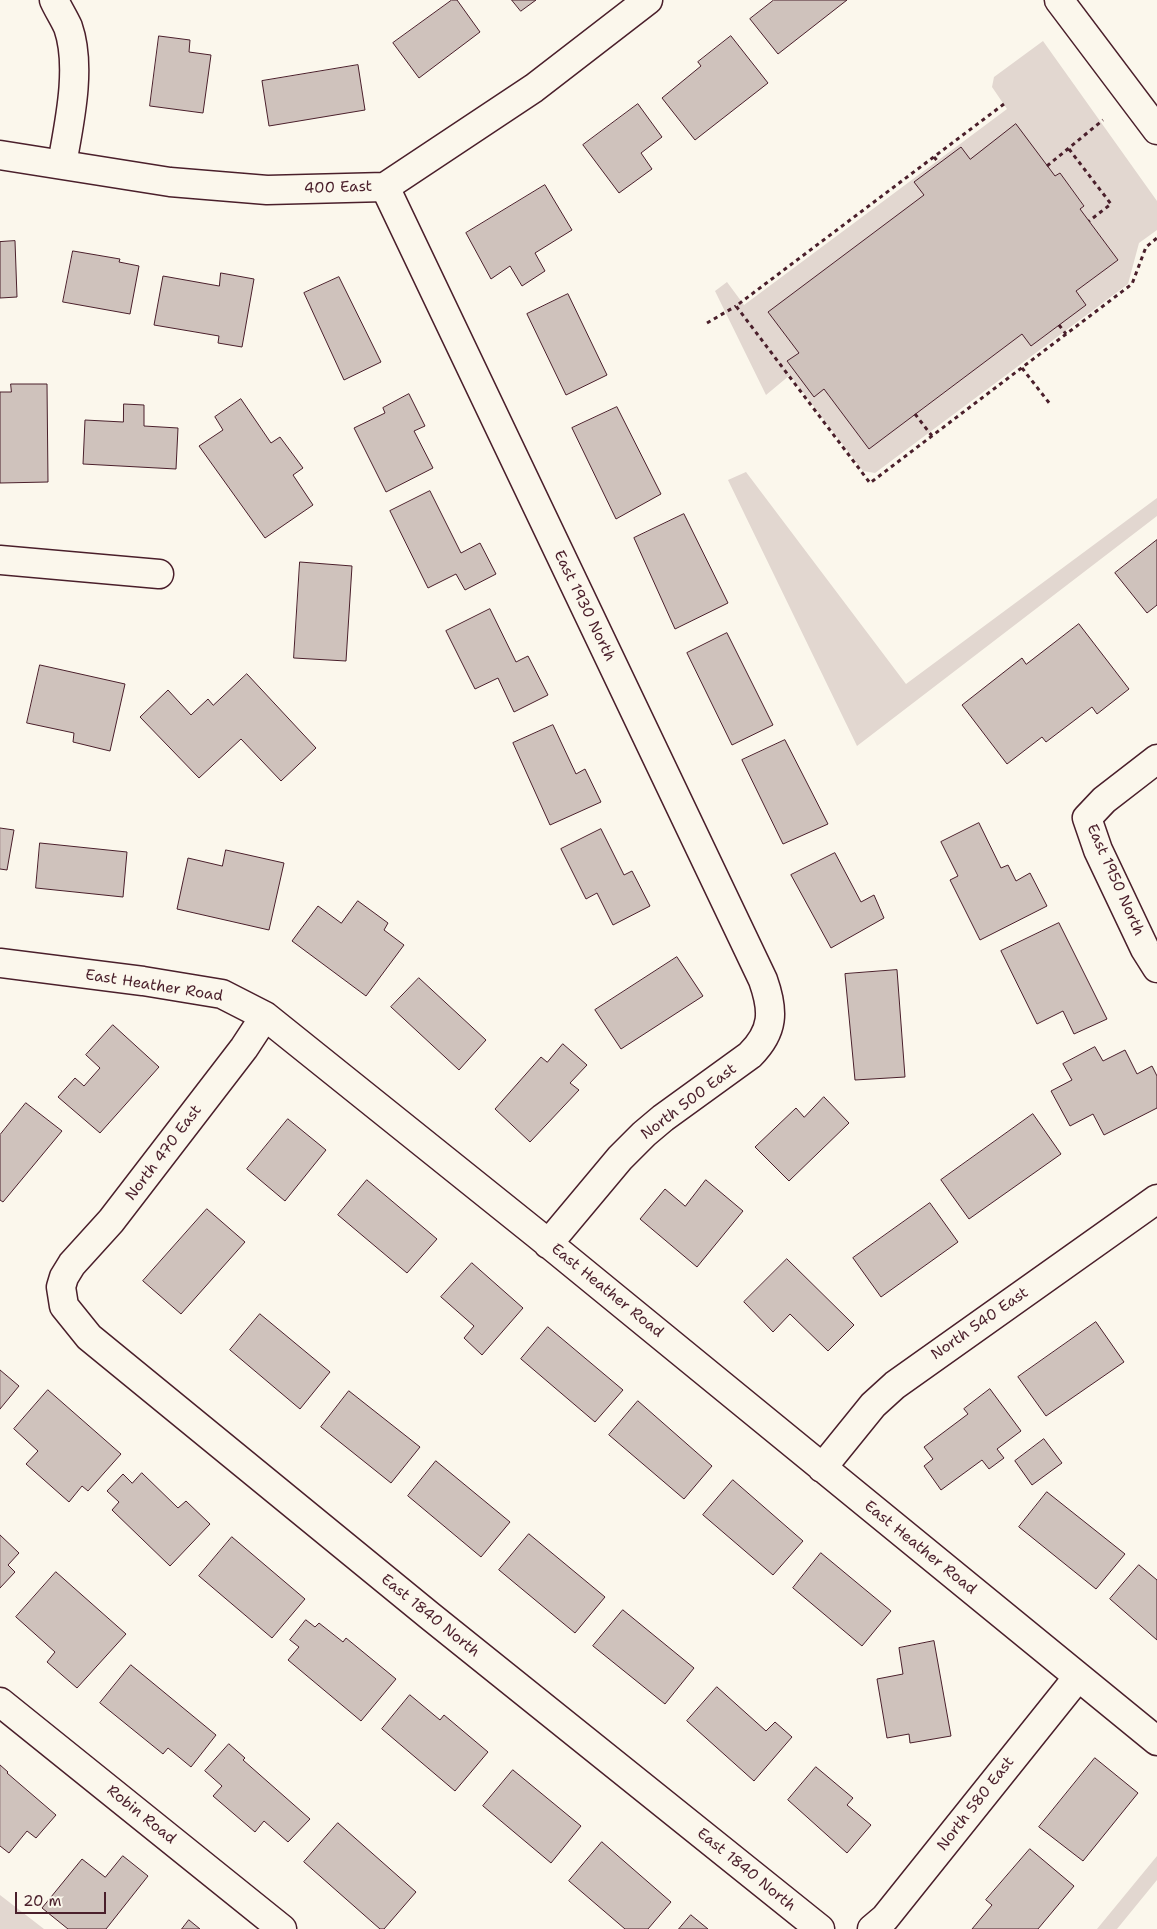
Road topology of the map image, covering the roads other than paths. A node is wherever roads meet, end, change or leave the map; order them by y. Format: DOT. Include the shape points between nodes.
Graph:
graph roads {
  1 [pos="54,0"];
  2 [pos="648,0"];
  3 [pos="1059,0"];
  4 [pos="1157,130"];
  5 [pos="0,155"];
  6 [pos="62,164"];
  7 [pos="385,187"];
  8 [pos="0,560"];
  9 [pos="159,574"];
  10 [pos="1157,759"];
  11 [pos="0,963"];
  12 [pos="1157,968"];
  13 [pos="266,1016"];
  14 [pos="769,1028"];
  15 [pos="1157,1199"];
  16 [pos="548,1244"];
  17 [pos="61,1288"];
  18 [pos="822,1468"];
  19 [pos="1078,1677"];
  20 [pos="0,1702"];
  21 [pos="1157,1741"];
  22 [pos="282,1929"];
  23 [pos="820,1929"];
  24 [pos="872,1929"];
  1 -- 6 [label="street" via="68,27 73,48 74,85"];
  2 -- 7 [label="street, 400 East" via="534,88"];
  3 -- 4 [label="street"];
  5 -- 6 [label="street, 400 East"];
  6 -- 7 [label="street, 400 East" via="170,182 267,190"];
  7 -- 14 [label="street, East 1930 North" via="763,980 770,1004"];
  8 -- 9 [label="street"];
  10 -- 12 [label="street, East 1950 North" via="1104,800 1087,818 1098,850"];
  11 -- 13 [label="street, East Heather Road" via="222,994"];
  13 -- 16 [label="street, East Heather Road"];
  13 -- 17 [label="street, North 470 East" via="111,1221 72,1264"];
  14 -- 16 [label="street, North 500 East" via="750,1055 644,1134"];
  15 -- 18 [label="street, North 540 East" via="895,1385 873,1405"];
  16 -- 18 [label="street, East Heather Road"];
  17 -- 23 [label="street, East 1840 North" via="64,1306 89,1337"];
  18 -- 19 [label="street, East Heather Road"];
  19 -- 21 [label="street, East Heather Road"];
  19 -- 24 [label="street, North 580 East" via="885,1918"];
  20 -- 22 [label="street, Robin Road"];
}
